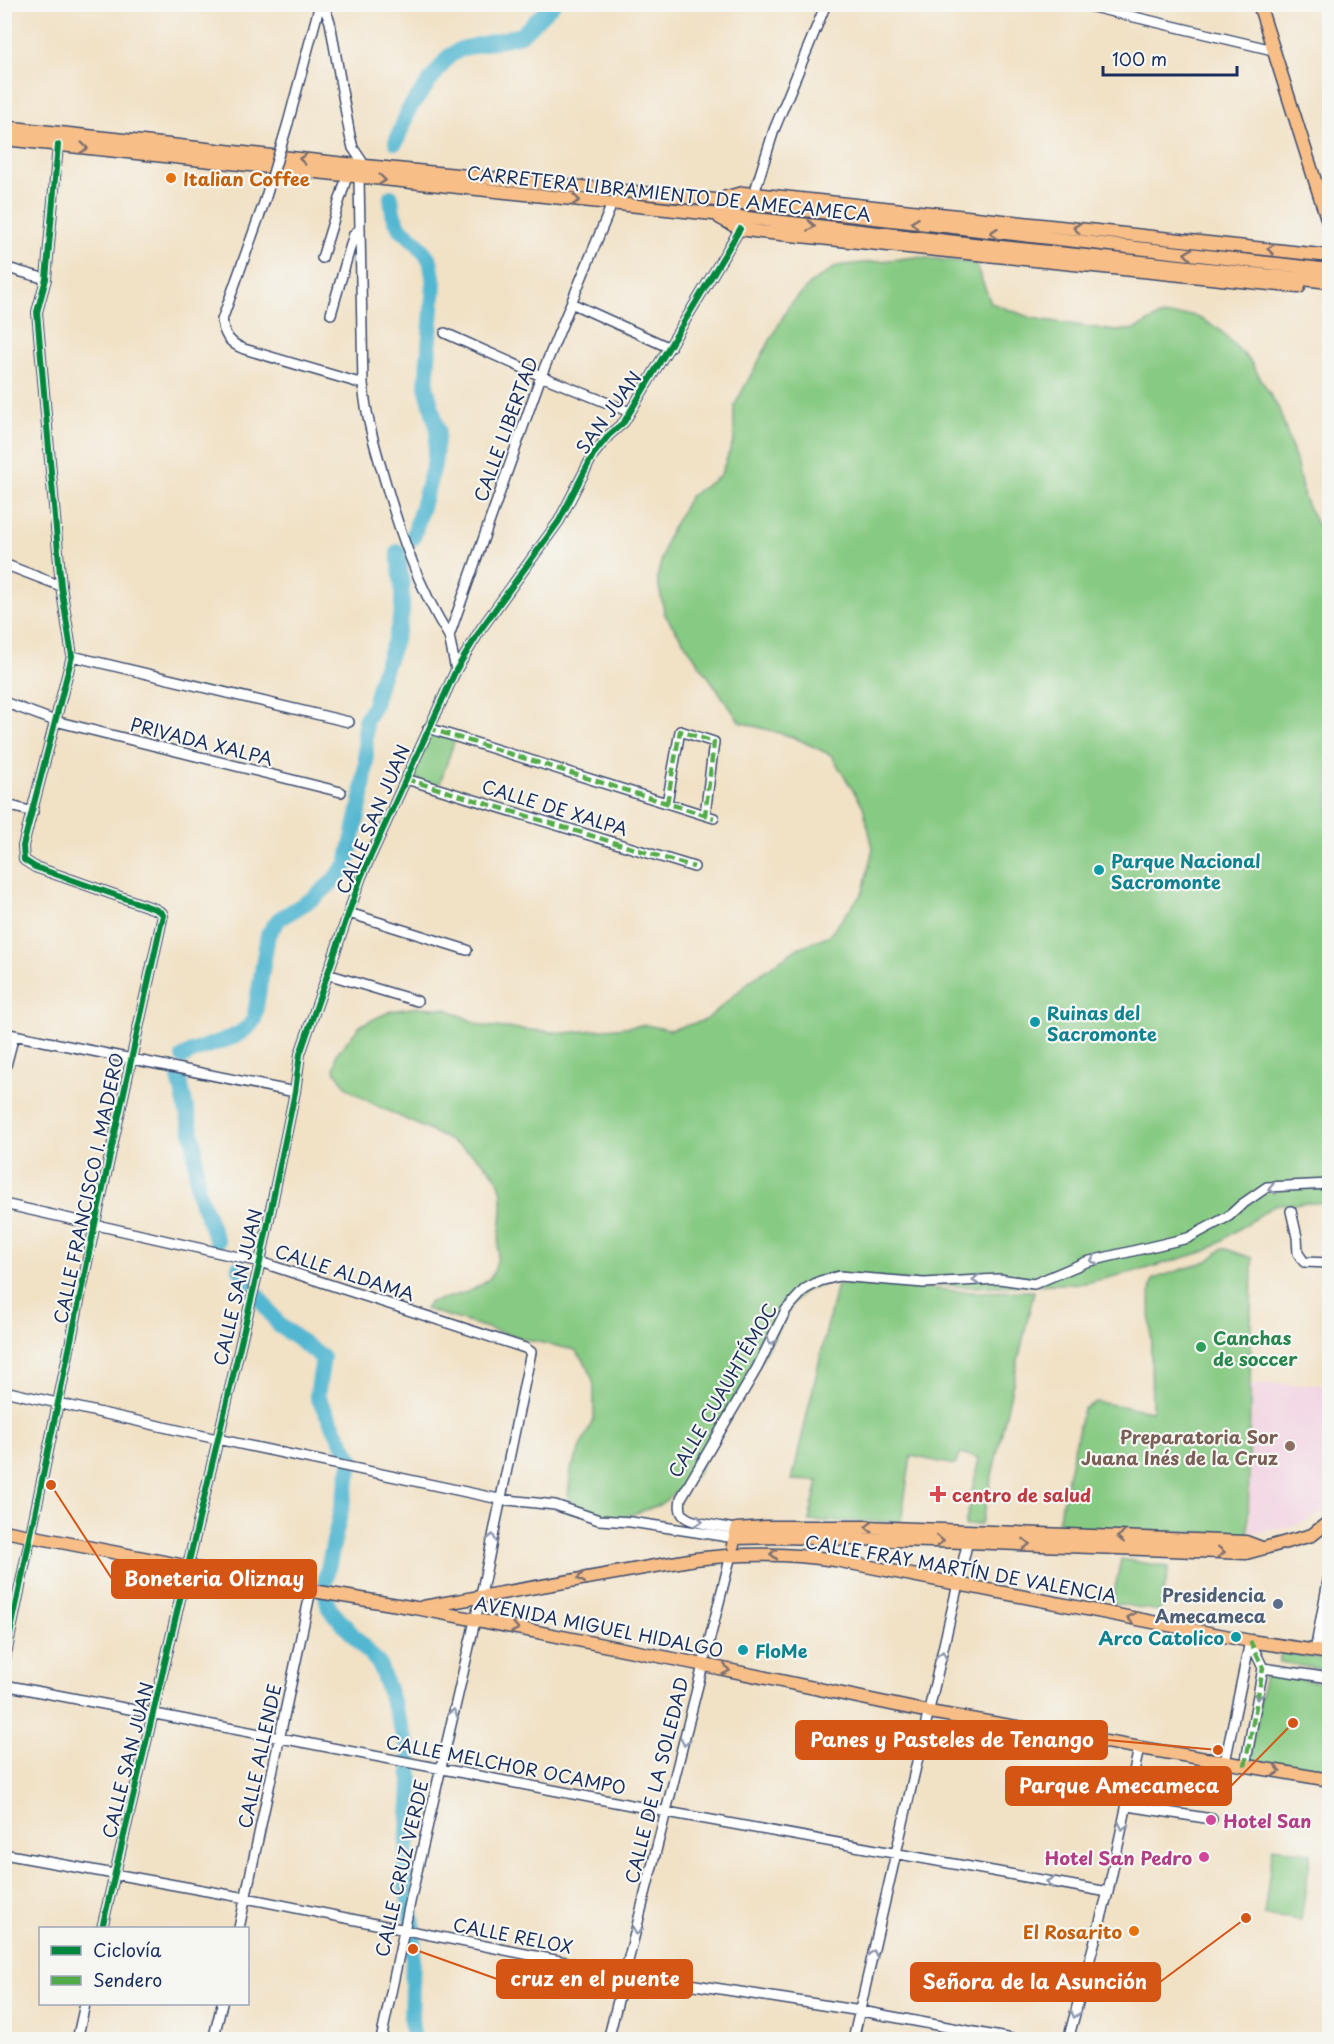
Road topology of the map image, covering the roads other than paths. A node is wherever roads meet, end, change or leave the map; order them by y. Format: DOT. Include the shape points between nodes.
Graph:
graph roads {
  1 [pos="322,4"];
  2 [pos="826,4"];
  3 [pos="1080,4"];
  4 [pos="1259,4"];
  5 [pos="1274,50"];
  6 [pos="4,128"];
  7 [pos="4,140"];
  8 [pos="58,145"];
  9 [pos="365,166"];
  10 [pos="353,177"];
  11 [pos="754,194"];
  12 [pos="716,200"];
  13 [pos="612,204"];
  14 [pos="713,214"];
  15 [pos="1329,228"];
  16 [pos="360,229"];
  17 [pos="741,229"];
  18 [pos="1329,256"];
  19 [pos="322,258"];
  20 [pos="4,267"];
  21 [pos="1329,270"];
  22 [pos="46,279"];
  23 [pos="1329,282"];
  24 [pos="1329,290"];
  25 [pos="571,303"];
  26 [pos="331,314"];
  27 [pos="445,333"];
  28 [pos="670,348"];
  29 [pos="541,376"];
  30 [pos="363,384"];
  31 [pos="630,412"];
  32 [pos="4,564"];
  33 [pos="61,586"];
  34 [pos="449,636"];
  35 [pos="72,656"];
  36 [pos="456,670"];
  37 [pos="4,702"];
  38 [pos="55,721"];
  39 [pos="349,722"];
  40 [pos="428,728"];
  41 [pos="406,779"];
  42 [pos="341,792"];
  43 [pos="668,803"];
  44 [pos="4,804"];
  45 [pos="33,812"];
  46 [pos="694,867"];
  47 [pos="349,912"];
  48 [pos="467,950"];
  49 [pos="327,974"];
  50 [pos="417,1001"];
  51 [pos="9,1034"];
  52 [pos="130,1059"];
  53 [pos="4,1073"];
  54 [pos="295,1092"];
  55 [pos="1329,1185"];
  56 [pos="4,1204"];
  57 [pos="1291,1211"];
  58 [pos="96,1224"];
  59 [pos="260,1262"];
  60 [pos="1329,1263"];
  61 [pos="531,1352"];
  62 [pos="4,1391"];
  63 [pos="59,1403"];
  64 [pos="217,1439"];
  65 [pos="500,1499"];
  66 [pos="1329,1521"];
  67 [pos="4,1531"];
  68 [pos="736,1534"];
  69 [pos="30,1536"];
  70 [pos="969,1536"];
  71 [pos="731,1555"];
  72 [pos="189,1567"];
  73 [pos="1329,1570"];
  74 [pos="959,1583"];
  75 [pos="315,1591"];
  76 [pos="481,1595"];
  77 [pos="416,1608"];
  78 [pos="475,1620"];
  79 [pos="1250,1641"];
  80 [pos="1315,1651"];
  81 [pos="1329,1653"];
  82 [pos="4,1664"];
  83 [pos="704,1665"];
  84 [pos="1263,1668"];
  85 [pos="1329,1678"];
  86 [pos="4,1685"];
  87 [pos="929,1712"];
  88 [pos="153,1714"];
  89 [pos="280,1738"];
  90 [pos="1139,1748"];
  91 [pos="1225,1762"];
  92 [pos="1245,1766"];
  93 [pos="440,1769"];
  94 [pos="1329,1780"];
  95 [pos="1128,1806"];
  96 [pos="667,1812"];
  97 [pos="1212,1819"];
  98 [pos="4,1854"];
  99 [pos="896,1855"];
  100 [pos="114,1875"];
  101 [pos="1108,1892"];
  102 [pos="246,1898"];
  103 [pos="102,1927"];
  104 [pos="239,1927"];
  105 [pos="409,1931"];
  106 [pos="626,1974"];
  107 [pos="85,2005"];
  108 [pos="222,2005"];
  109 [pos="861,2011"];
  110 [pos="77,2040"];
  111 [pos="213,2040"];
  112 [pos="381,2040"];
  113 [pos="608,2040"];
  114 [pos="853,2040"];
  115 [pos="1017,2040"];
  116 [pos="1068,2040"];
  1 -- 9 [label="street" via="330,22 353,148"];
  1 -- 30 [label="street, bridge" via="265,200 222,320 223,333 244,349"];
  2 -- 11 [label="street" via="774,130"];
  3 -- 5 [label="street"];
  4 -- 5 [label="main road"];
  5 -- 15 [label="main road"];
  9 -- 6 [label="main road, CARRETERA LIBRAMIENTO DE AMECAMECA, one-way"];
  7 -- 8 [label="main road, CARRETERA LIBRAMIENTO DE AMECAMECA"];
  8 -- 10 [label="main road, CARRETERA LIBRAMIENTO DE AMECAMECA, one-way"];
  8 -- 22 [label="street"];
  9 -- 12 [label="main road, CARRETERA LIBRAMIENTO DE AMECAMECA"];
  10 -- 13 [label="main road, CARRETERA LIBRAMIENTO DE AMECAMECA, one-way"];
  10 -- 16 [label="street"];
  10 -- 19 [label="street"];
  11 -- 12 [label="main road"];
  18 -- 11 [label="main road, one-way"];
  21 -- 12 [label="main road, CARRETERA LIBRAMIENTO DE AMECAMECA, one-way"];
  13 -- 14 [label="main road, CARRETERA LIBRAMIENTO DE AMECAMECA"];
  13 -- 25 [label="street, CALLE LIBERTAD"];
  14 -- 17 [label="main road"];
  14 -- 23 [label="main road, CARRETERA LIBRAMIENTO DE AMECAMECA, one-way"];
  16 -- 26 [label="street" via="354,234"];
  16 -- 30 [label="street"];
  17 -- 24 [label="main road"];
  17 -- 28 [label="street, SAN JUAN"];
  20 -- 22 [label="street"];
  22 -- 33 [label="street" via="37,312"];
  25 -- 28 [label="street"];
  25 -- 29 [label="street, CALLE LIBERTAD"];
  27 -- 29 [label="street"];
  28 -- 31 [label="street, SAN JUAN"];
  29 -- 31 [label="street"];
  29 -- 34 [label="street, CALLE LIBERTAD"];
  30 -- 34 [label="street" via="366,414 389,497 424,591"];
  31 -- 36 [label="street, SAN JUAN" via="593,455 560,521"];
  32 -- 33 [label="street"];
  33 -- 35 [label="street"];
  34 -- 36 [label="street"];
  35 -- 38 [label="street"];
  35 -- 39 [label="street"];
  36 -- 40 [label="street, CALLE SAN JUAN"];
  37 -- 38 [label="street, PRIVADA XALPA"];
  38 -- 42 [label="street, PRIVADA XALPA"];
  38 -- 45 [label="street"];
  40 -- 41 [label="street, CALLE SAN JUAN"];
  40 -- 43 [label="street"];
  41 -- 46 [label="street, CALLE DE XALPA"];
  41 -- 47 [label="street, CALLE SAN JUAN"];
  43 -- 43 [label="street" via="709,816 714,742 680,731"];
  44 -- 45 [label="street"];
  45 -- 52 [label="street, CALLE FRANCISCO I. MADERO" via="23,846 24,860 162,913"];
  47 -- 48 [label="street"];
  47 -- 49 [label="street, CALLE SAN JUAN"];
  49 -- 50 [label="street"];
  49 -- 54 [label="street, CALLE SAN JUAN" via="300,1054"];
  51 -- 52 [label="street"];
  51 -- 53 [label="street"];
  52 -- 54 [label="street"];
  52 -- 58 [label="street, CALLE FRANCISCO I. MADERO"];
  54 -- 59 [label="street, CALLE SAN JUAN"];
  55 -- 68 [label="street, CALLE CUAUHTÉMOC, one-way" via="1268,1188 1229,1216 1188,1238 1086,1262 1034,1284 999,1279 924,1283 839,1276 805,1289 786,1310 758,1368 679,1505 688,1519"];
  56 -- 58 [label="street, CALLE ALDAMA"];
  57 -- 60 [label="street" via="1298,1253 1304,1262"];
  58 -- 59 [label="street, CALLE ALDAMA"];
  58 -- 63 [label="street, CALLE FRANCISCO I. MADERO"];
  59 -- 61 [label="street, CALLE ALDAMA"];
  59 -- 64 [label="street, CALLE SAN JUAN"];
  61 -- 65 [label="street, CALLE CRUZ VERDE"];
  62 -- 63 [label="street, CALLE CUAUHTÉMOC"];
  63 -- 64 [label="street, CALLE CUAUHTÉMOC"];
  63 -- 69 [label="street, CALLE FRANCISCO I. MADERO"];
  64 -- 65 [label="street, CALLE CUAUHTÉMOC"];
  64 -- 72 [label="street, CALLE SAN JUAN"];
  65 -- 68 [label="street, CALLE CUAUHTÉMOC" via="555,1505 598,1520"];
  76 -- 65 [label="street, CALLE CRUZ VERDE, one-way"];
  66 -- 70 [label="main road, CALLE CUAUHTÉMOC" via="1312,1535 1246,1553 1157,1544"];
  67 -- 69 [label="main road, AVENIDA MIGUEL HIDALGO"];
  68 -- 70 [label="main road, CALLE CUAUHTÉMOC" via="803,1527"];
  68 -- 71 [label="main road, CALLE DE LA SOLEDAD"];
  69 -- 72 [label="main road, AVENIDA MIGUEL HIDALGO"];
  69 -- 82 [label="street, CALLE FRANCISCO I. MADERO"];
  70 -- 74 [label="street"];
  74 -- 71 [label="main road, CALLE FRAY MARTÍN DE VALENCIA, one-way" via="808,1556"];
  71 -- 76 [label="main road, CALLE FRAY MARTÍN DE VALENCIA, one-way"];
  71 -- 83 [label="street, CALLE DE LA SOLEDAD"];
  72 -- 75 [label="main road, AVENIDA MIGUEL HIDALGO"];
  72 -- 88 [label="street, CALLE SAN JUAN"];
  73 -- 80 [label="street"];
  79 -- 74 [label="main road, CALLE FRAY MARTÍN DE VALENCIA, one-way"];
  87 -- 74 [label="street, one-way"];
  75 -- 77 [label="main road, AVENIDA MIGUEL HIDALGO"];
  75 -- 89 [label="street, CALLE ALLENDE"];
  76 -- 77 [label="main road, CALLE FRAY MARTÍN DE VALENCIA"];
  76 -- 78 [label="street, CALLE CRUZ VERDE"];
  77 -- 78 [label="main road, AVENIDA MIGUEL HIDALGO"];
  78 -- 83 [label="main road, AVENIDA MIGUEL HIDALGO, one-way"];
  93 -- 78 [label="street, CALLE CRUZ VERDE, one-way"];
  79 -- 80 [label="main road, CALLE FRAY MARTÍN DE VALENCIA"];
  79 -- 84 [label="street"];
  79 -- 91 [label="street"];
  80 -- 81 [label="main road, CALLE FRAY MARTÍN DE VALENCIA"];
  83 -- 87 [label="main road, AVENIDA MIGUEL HIDALGO, one-way"];
  83 -- 96 [label="street, CALLE DE LA SOLEDAD, one-way"];
  84 -- 85 [label="street"];
  84 -- 92 [label="street, one-way"];
  86 -- 88 [label="street, CALLE MELCHOR OCAMPO"];
  87 -- 90 [label="main road, AVENIDA MIGUEL HIDALGO"];
  87 -- 99 [label="street"];
  88 -- 89 [label="street, CALLE MELCHOR OCAMPO"];
  88 -- 100 [label="street, CALLE SAN JUAN"];
  89 -- 93 [label="street, CALLE MELCHOR OCAMPO"];
  89 -- 102 [label="street, CALLE ALLENDE"];
  90 -- 91 [label="main road, AVENIDA MIGUEL HIDALGO"];
  90 -- 95 [label="street"];
  91 -- 92 [label="main road, AVENIDA MIGUEL HIDALGO"];
  92 -- 94 [label="main road, AVENIDA MIGUEL HIDALGO, one-way"];
  93 -- 96 [label="street, CALLE MELCHOR OCAMPO"];
  93 -- 105 [label="street, CALLE CRUZ VERDE" via="407,1918"];
  95 -- 97 [label="street"];
  95 -- 101 [label="street, one-way"];
  96 -- 99 [label="street, CALLE MELCHOR OCAMPO"];
  96 -- 106 [label="street, CALLE DE LA SOLEDAD, one-way"];
  98 -- 100 [label="street, CALLE RELOX"];
  101 -- 99 [label="street, CALLE MELCHOR OCAMPO, one-way"];
  109 -- 99 [label="street, one-way"];
  100 -- 102 [label="street, CALLE RELOX"];
  100 -- 103 [label="street, CALLE SAN JUAN"];
  101 -- 116 [label="street, one-way"];
  102 -- 104 [label="street, CALLE ALLENDE"];
  102 -- 105 [label="street, CALLE RELOX"];
  105 -- 106 [label="street, CALLE RELOX"];
  105 -- 112 [label="street, CALLE CRUZ VERDE"];
  106 -- 109 [label="street, CALLE RELOX"];
  106 -- 113 [label="street, CALLE DE LA SOLEDAD"];
  107 -- 110 [label="street"];
  108 -- 111 [label="street"];
  109 -- 114 [label="street"];
  109 -- 115 [label="street, CALLE RELOX"];
}
